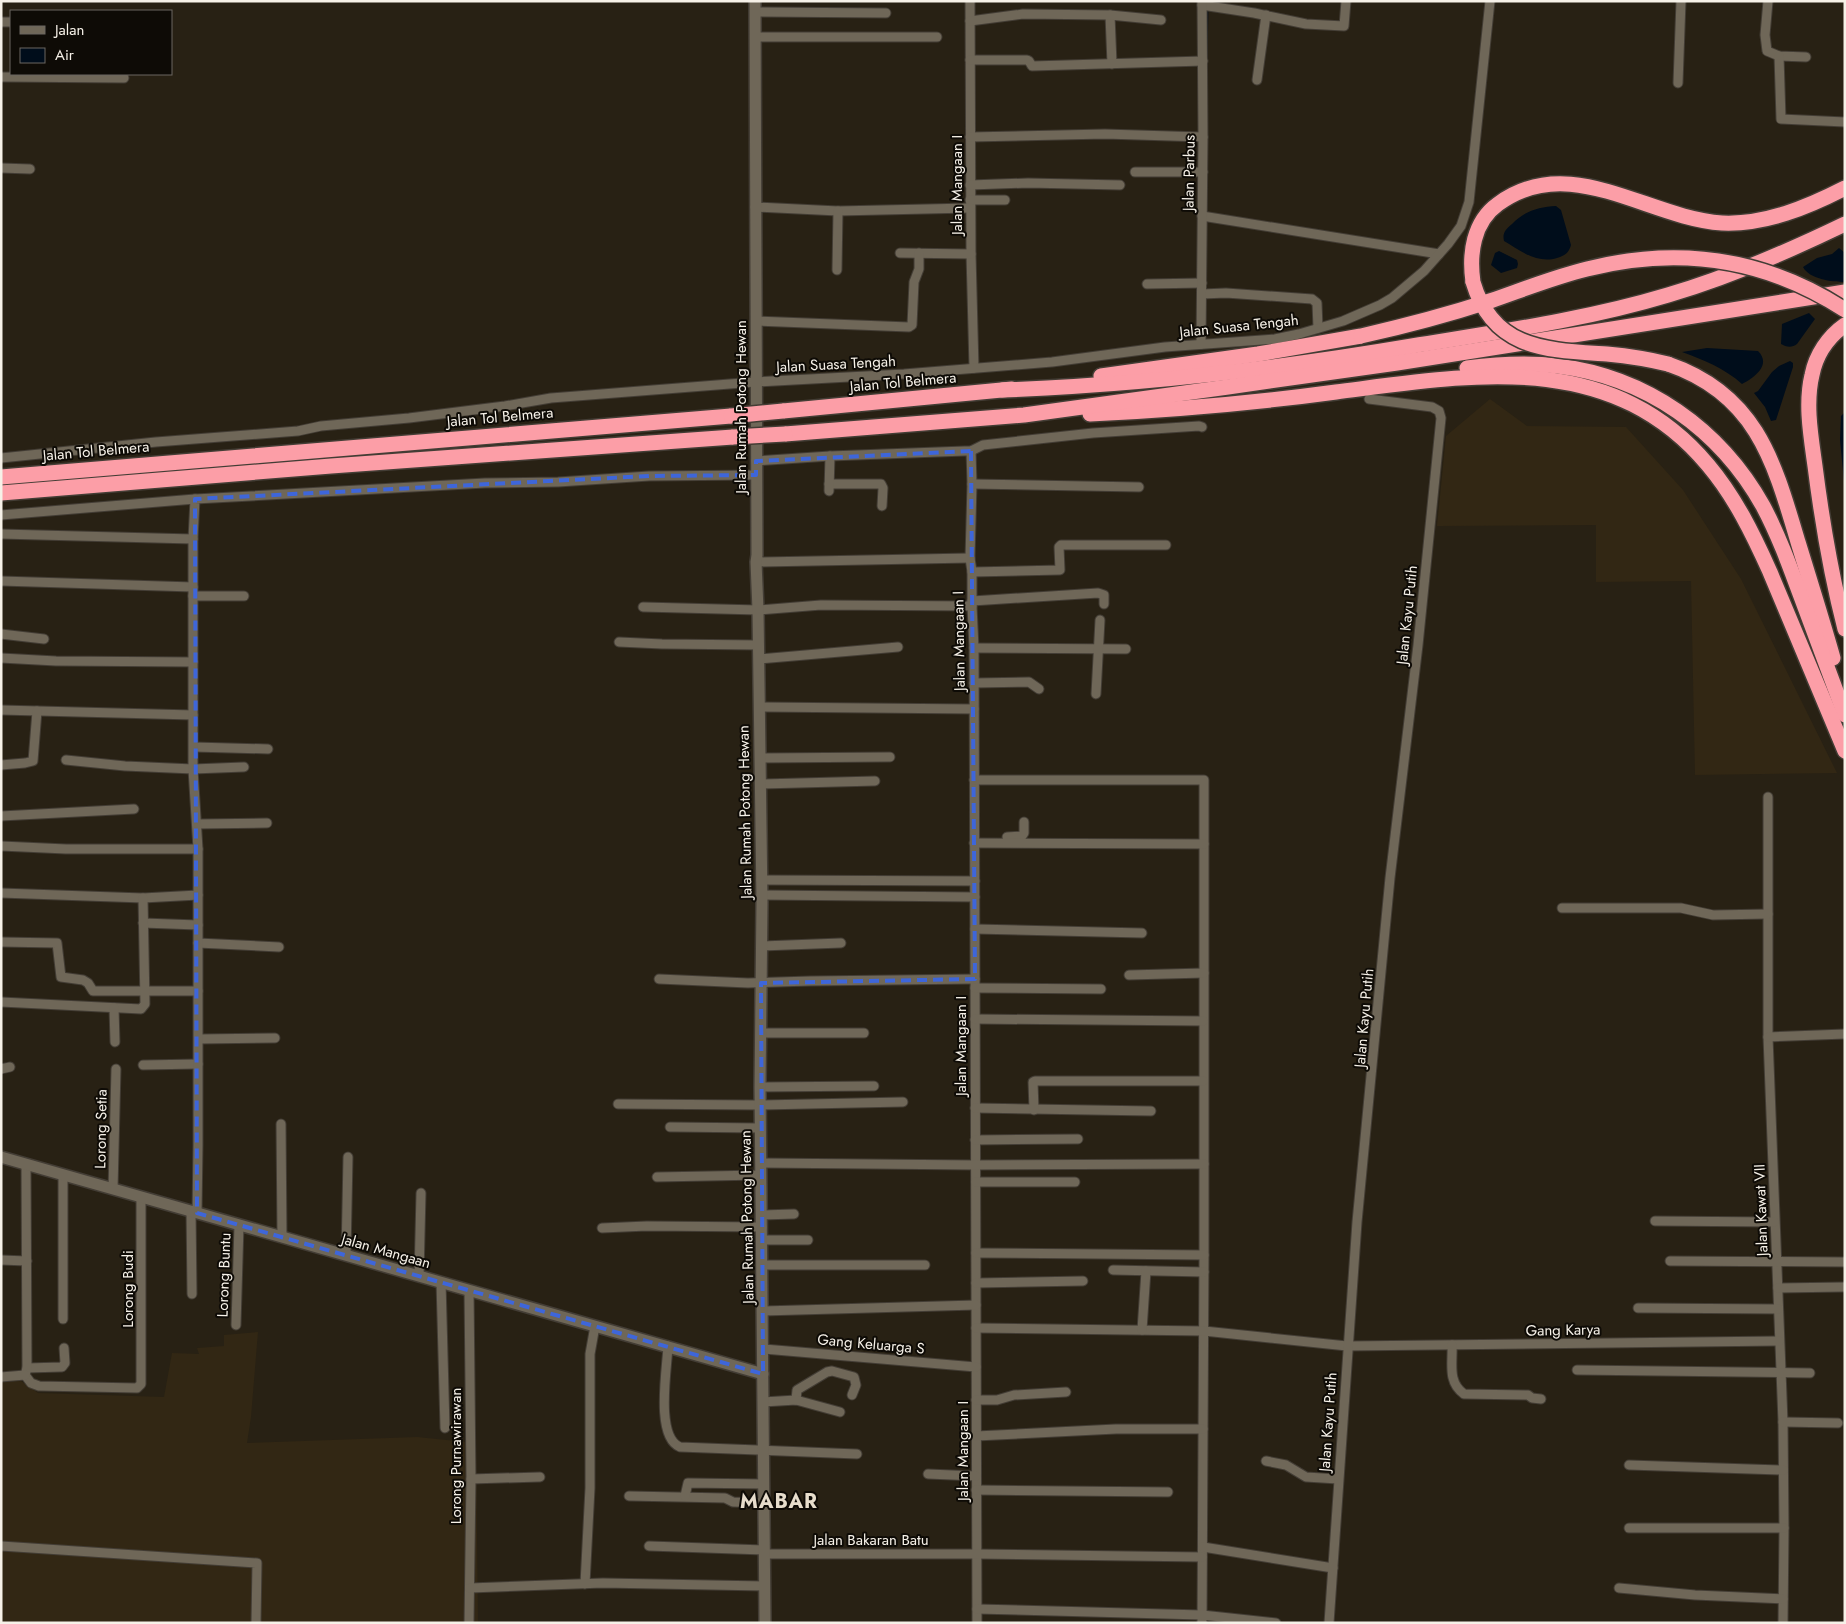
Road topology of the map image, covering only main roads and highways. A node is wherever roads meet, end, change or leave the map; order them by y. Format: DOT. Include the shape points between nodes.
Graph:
graph roads {
  1 [pos="1845,188"];
  2 [pos="1845,224"];
  3 [pos="1845,292"];
  4 [pos="1845,310"];
  5 [pos="1845,325"];
  6 [pos="1002,390"];
  7 [pos="1248,402"];
  8 [pos="991,418"];
  9 [pos="1,477"];
  10 [pos="1,493"];
  11 [pos="1845,628"];
  12 [pos="1845,696"];
  13 [pos="1837,716"];
  14 [pos="1845,750"];
  1 -- 12 [label="highway, bridge" via="1802,207 1753,221 1722,222 1676,214 1577,184 1538,185 1507,197 1494,206 1477,230 1471,256 1473,282 1490,318 1522,342 1558,351 1647,359 1688,371 1718,390 1741,412 1767,451 1779,480"];
  2 -- 6 [label="highway" via="1736,273 1666,296 1591,314 1429,344 1232,373 1140,383"];
  3 -- 8 [label="highway" via="1275,381"];
  4 -- 6 [label="highway, bridge" via="1810,290 1752,268 1708,259 1652,257 1587,269 1438,317 1362,336"];
  5 -- 11 [label="highway" via="1822,349 1812,374 1809,401 1812,452 1829,557"];
  6 -- 9 [label="highway, Jalan Tol Belmera, bridge"];
  7 -- 8 [label="highway" via="1164,410"];
  7 -- 13 [label="highway" via="1447,379 1509,376 1555,380 1584,387 1642,410 1686,441 1734,501 1746,520"];
  7 -- 13 [label="highway" via="1449,370 1521,364 1578,369 1646,393 1704,431 1752,488 1784,552"];
  8 -- 10 [label="highway, bridge"];
  13 -- 14 [label="highway"];
}
